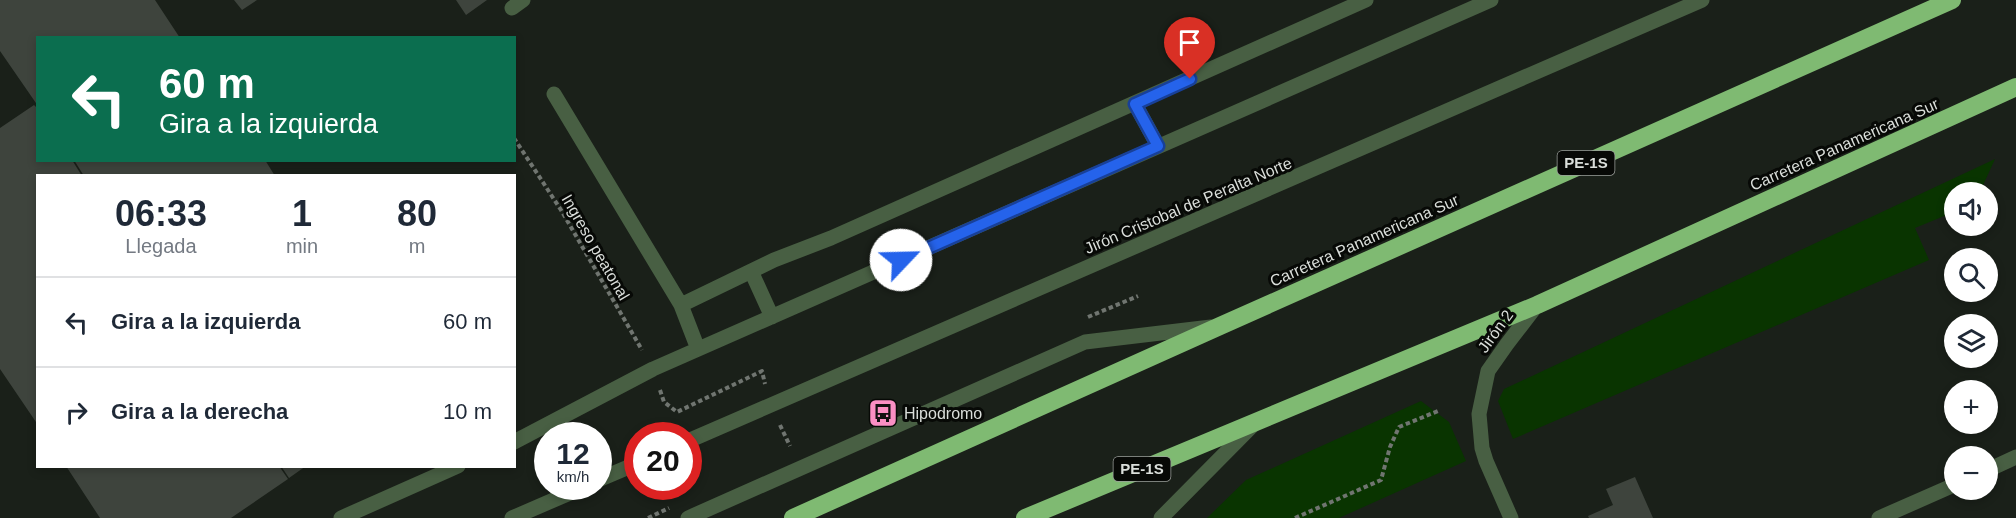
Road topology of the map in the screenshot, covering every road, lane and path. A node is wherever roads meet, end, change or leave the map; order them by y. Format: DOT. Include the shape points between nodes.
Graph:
graph roads {
  1 [pos="1366,0"];
  2 [pos="1491,0"];
  3 [pos="1702,0"];
  4 [pos="1952,0"];
  5 [pos="2016,87"];
  6 [pos="554,94"];
  7 [pos="1135,104"];
  8 [pos="516,141"];
  9 [pos="1158,146"];
  10 [pos="751,271"];
  11 [pos="681,305"];
  12 [pos="1537,305"];
  13 [pos="772,317"];
  14 [pos="1220,326"];
  15 [pos="698,349"];
  16 [pos="653,369"];
  17 [pos="1438,411"];
  18 [pos="1258,420"];
  19 [pos="702,435"];
  20 [pos="516,441"];
  21 [pos="2016,457"];
  22 [pos="1998,465"];
  23 [pos="454,468"];
  24 [pos="1944,489"];
  25 [pos="554,500"];
  26 [pos="341,518"];
  27 [pos="512,518"];
  28 [pos="688,518"];
  29 [pos="793,518"];
  30 [pos="1025,518"];
  31 [pos="1161,518"];
  32 [pos="1295,518"];
  33 [pos="1511,518"];
  34 [pos="1879,518"];
  1 -- 7 [label="street"];
  2 -- 9 [label="street"];
  3 -- 19 [label="street, Jirón Cristobal de Peralta Norte"];
  4 -- 14 [label="highway, Carretera Panamericana Sur / PE-1S"];
  5 -- 12 [label="highway, Carretera Panamericana Sur / PE-1S"];
  6 -- 11 [label="street"];
  7 -- 9 [label="street"];
  7 -- 10 [label="street"];
  8 -- 16 [label="path, Ingreso peatonal" via="561,210"];
  9 -- 13 [label="street"];
  10 -- 11 [label="street"];
  10 -- 13 [label="street"];
  11 -- 15 [label="street"];
  12 -- 18 [label="highway, Carretera Panamericana Sur / PE-1S"];
  12 -- 33 [label="street, Jirón 2" via="1488,371 1479,414 1486,461"];
  13 -- 15 [label="street"];
  14 -- 28 [label="street" via="1085,342"];
  14 -- 29 [label="highway, Carretera Panamericana Sur / PE-1S"];
  15 -- 16 [label="street"];
  16 -- 20 [label="street"];
  17 -- 32 [label="path" via="1399,427 1381,480"];
  18 -- 30 [label="highway, Carretera Panamericana Sur / PE-1S"];
  18 -- 31 [label="street"];
  21 -- 22 [label="street"];
  23 -- 26 [label="street"];
  24 -- 34 [label="street"];
  25 -- 27 [label="street"];
}
